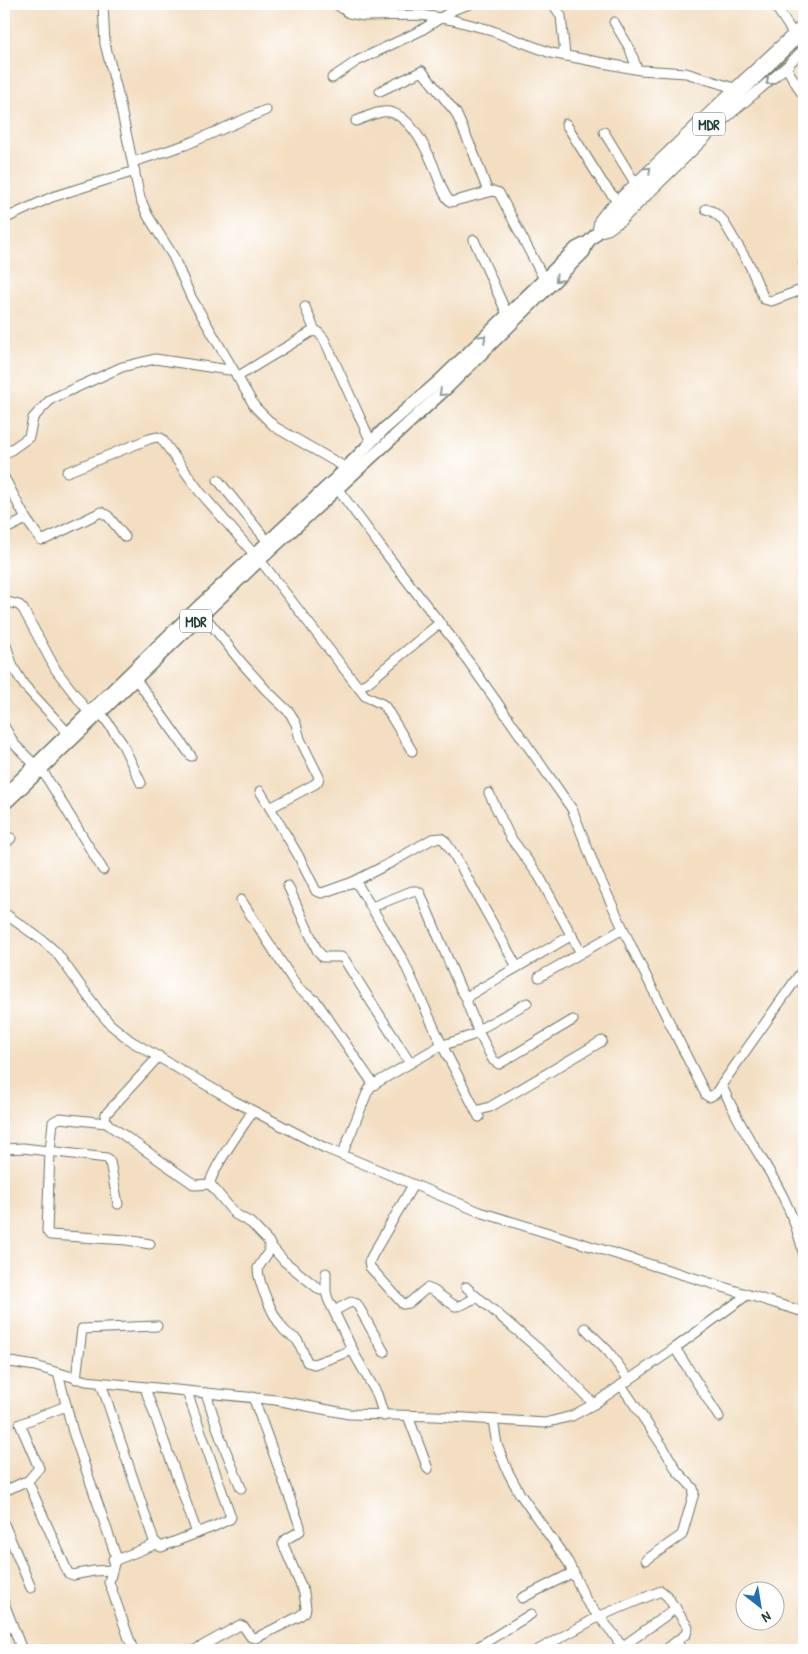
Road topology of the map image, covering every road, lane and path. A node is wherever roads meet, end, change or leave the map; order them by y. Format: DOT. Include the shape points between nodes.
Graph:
graph roads {
  1 [pos="103,4"];
  2 [pos="336,4"];
  3 [pos="469,4"];
  4 [pos="553,4"];
  5 [pos="774,4"];
  6 [pos="441,18"];
  7 [pos="614,22"];
  8 [pos="804,24"];
  9 [pos="799,32"];
  10 [pos="804,49"];
  11 [pos="565,55"];
  12 [pos="786,67"];
  13 [pos="637,69"];
  14 [pos="332,78"];
  15 [pos="734,88"];
  16 [pos="380,91"];
  17 [pos="804,98"];
  18 [pos="266,110"];
  19 [pos="356,121"];
  20 [pos="566,124"];
  21 [pos="604,132"];
  22 [pos="134,166"];
  23 [pos="635,183"];
  24 [pos="488,192"];
  25 [pos="616,201"];
  26 [pos="706,209"];
  27 [pos="4,219"];
  28 [pos="597,234"];
  29 [pos="474,240"];
  30 [pos="588,242"];
  31 [pos="544,278"];
  32 [pos="804,289"];
  33 [pos="305,307"];
  34 [pos="507,314"];
  35 [pos="315,331"];
  36 [pos="230,370"];
  37 [pos="237,377"];
  38 [pos="400,423"];
  39 [pos="371,442"];
  40 [pos="4,455"];
  41 [pos="350,470"];
  42 [pos="67,472"];
  43 [pos="4,477"];
  44 [pos="218,480"];
  45 [pos="337,488"];
  46 [pos="26,519"];
  47 [pos="4,530"];
  48 [pos="124,537"];
  49 [pos="268,542"];
  50 [pos="257,557"];
  51 [pos="244,569"];
  52 [pos="4,601"];
  53 [pos="203,614"];
  54 [pos="436,626"];
  55 [pos="4,639"];
  56 [pos="133,676"];
  57 [pos="358,687"];
  58 [pos="89,713"];
  59 [pos="101,713"];
  60 [pos="4,726"];
  61 [pos="68,733"];
  62 [pos="412,751"];
  63 [pos="191,756"];
  64 [pos="38,767"];
  65 [pos="141,783"];
  66 [pos="260,791"];
  67 [pos="489,793"];
  68 [pos="4,795"];
  69 [pos="4,805"];
  70 [pos="270,808"];
  71 [pos="11,838"];
  72 [pos="4,846"];
  73 [pos="103,870"];
  74 [pos="352,882"];
  75 [pos="288,886"];
  76 [pos="241,900"];
  77 [pos="372,907"];
  78 [pos="4,913"];
  79 [pos="623,929"];
  80 [pos="572,935"];
  81 [pos="581,953"];
  82 [pos="517,967"];
  83 [pos="804,968"];
  84 [pos="539,977"];
  85 [pos="467,999"];
  86 [pos="527,1003"];
  87 [pos="573,1020"];
  88 [pos="479,1031"];
  89 [pos="602,1041"];
  90 [pos="442,1045"];
  91 [pos="158,1056"];
  92 [pos="410,1063"];
  93 [pos="374,1084"];
  94 [pos="721,1085"];
  95 [pos="254,1111"];
  96 [pos="106,1123"];
  97 [pos="4,1149"];
  98 [pos="50,1151"];
  99 [pos="342,1155"];
  100 [pos="210,1184"];
  101 [pos="413,1185"];
  102 [pos="118,1204"];
  103 [pos="150,1244"];
  104 [pos="270,1245"];
  105 [pos="804,1256"];
  106 [pos="326,1273"];
  107 [pos="466,1288"];
  108 [pos="320,1290"];
  109 [pos="747,1295"];
  110 [pos="477,1298"];
  111 [pos="334,1311"];
  112 [pos="804,1312"];
  113 [pos="157,1326"];
  114 [pos="584,1328"];
  115 [pos="674,1348"];
  116 [pos="353,1350"];
  117 [pos="384,1352"];
  118 [pos="4,1361"];
  119 [pos="58,1374"];
  120 [pos="76,1379"];
  121 [pos="625,1382"];
  122 [pos="101,1383"];
  123 [pos="145,1388"];
  124 [pos="187,1392"];
  125 [pos="206,1393"];
  126 [pos="253,1397"];
  127 [pos="594,1404"];
  128 [pos="66,1406"];
  129 [pos="384,1416"];
  130 [pos="408,1416"];
  131 [pos="720,1418"];
  132 [pos="493,1420"];
  133 [pos="428,1469"];
  134 [pos="27,1482"];
  135 [pos="4,1487"];
  136 [pos="241,1488"];
  137 [pos="4,1524"];
  138 [pos="197,1534"];
  139 [pos="156,1544"];
  140 [pos="115,1560"];
  141 [pos="646,1560"];
  142 [pos="111,1570"];
  143 [pos="574,1572"];
  144 [pos="31,1588"];
  145 [pos="522,1598"];
  146 [pos="4,1603"];
  147 [pos="676,1608"];
  148 [pos="531,1614"];
  149 [pos="600,1616"];
  150 [pos="677,1641"];
  151 [pos="623,1649"];
  152 [pos="22,1650"];
  153 [pos="133,1650"];
  154 [pos="195,1650"];
  155 [pos="476,1650"];
  156 [pos="541,1650"];
  157 [pos="664,1650"];
  158 [pos="681,1650"];
  1 -- 22 [label="street" via="105,44"];
  2 -- 6 [label="street" via="349,13 364,16"];
  3 -- 6 [label="street"];
  4 -- 11 [label="street" via="561,16"];
  5 -- 9 [label="street"];
  6 -- 11 [label="street" via="487,29 539,50"];
  6 -- 14 [label="street" via="408,38 357,61"];
  7 -- 13 [label="street" via="630,49"];
  8 -- 9 [label="street"];
  9 -- 15 [label="street"];
  9 -- 28 [label="main road, MDR"];
  10 -- 12 [label="street"];
  11 -- 13 [label="street"];
  12 -- 17 [label="street"];
  12 -- 28 [label="street, one-way" via="727,117 621,221"];
  13 -- 15 [label="street" via="686,73"];
  23 -- 15 [label="street, one-way"];
  16 -- 24 [label="street" via="422,72 456,113"];
  18 -- 22 [label="street"];
  19 -- 24 [label="street" via="385,112 395,114 409,125 431,157 445,196 451,202"];
  20 -- 25 [label="street"];
  21 -- 23 [label="street"];
  22 -- 27 [label="street"];
  22 -- 37 [label="street" via="140,198 148,216 173,256"];
  23 -- 25 [label="street"];
  24 -- 31 [label="street" via="496,191 501,195"];
  25 -- 28 [label="street" via="599,220"];
  26 -- 32 [label="street" via="722,219 750,266 764,299 771,301"];
  28 -- 30 [label="main road, MDR"];
  29 -- 34 [label="street"];
  30 -- 31 [label="main road, MDR" via="576,248"];
  30 -- 38 [label="main road, MDR, one-way" via="584,252 448,388"];
  31 -- 34 [label="main road, MDR"];
  33 -- 35 [label="street"];
  38 -- 34 [label="main road, MDR, one-way"];
  35 -- 37 [label="street"];
  35 -- 39 [label="street" via="324,339"];
  36 -- 40 [label="street" via="155,360 122,367 51,399 33,418 29,437"];
  37 -- 41 [label="street" via="265,419"];
  38 -- 39 [label="main road, MDR" via="384,429"];
  38 -- 41 [label="main road, MDR" via="391,439"];
  39 -- 41 [label="main road, MDR"];
  41 -- 45 [label="main road, MDR"];
  41 -- 49 [label="main road, MDR"];
  42 -- 50 [label="street" via="148,439 160,438 200,492"];
  43 -- 46 [label="street"];
  44 -- 49 [label="street"];
  45 -- 50 [label="main road, MDR"];
  45 -- 79 [label="street" via="460,648 568,803"];
  46 -- 47 [label="street"];
  46 -- 48 [label="street" via="43,540 104,513"];
  49 -- 50 [label="main road, MDR"];
  50 -- 51 [label="main road, MDR"];
  50 -- 57 [label="street"];
  51 -- 53 [label="main road, MDR"];
  51 -- 56 [label="main road, MDR"];
  52 -- 58 [label="street" via="23,609 56,670"];
  53 -- 56 [label="main road, MDR"];
  53 -- 70 [label="street" via="241,662 290,714 319,777 315,784"];
  54 -- 57 [label="street"];
  55 -- 61 [label="street" via="13,667 24,685"];
  56 -- 58 [label="main road, MDR"];
  56 -- 59 [label="main road, MDR"];
  56 -- 63 [label="street"];
  57 -- 62 [label="street" via="365,696 386,708"];
  58 -- 61 [label="main road, MDR"];
  59 -- 64 [label="main road, MDR"];
  59 -- 65 [label="street" via="122,743"];
  60 -- 64 [label="street" via="15,745"];
  61 -- 64 [label="main road, MDR"];
  64 -- 68 [label="main road, MDR"];
  64 -- 69 [label="main road, MDR"];
  64 -- 73 [label="street"];
  66 -- 70 [label="street"];
  67 -- 80 [label="street" via="510,837 539,876"];
  70 -- 74 [label="street" via="316,891 322,893"];
  71 -- 72 [label="street"];
  74 -- 77 [label="street" via="358,884"];
  74 -- 82 [label="street" via="432,839 441,838 455,856"];
  75 -- 92 [label="street" via="318,950 323,957 344,959"];
  76 -- 93 [label="street" via="298,988 316,1001"];
  77 -- 85 [label="street" via="412,891 420,893"];
  77 -- 90 [label="street" via="403,960"];
  78 -- 91 [label="street" via="56,952 95,1006 117,1030"];
  79 -- 81 [label="street"];
  79 -- 94 [label="street" via="706,1095 712,1096"];
  80 -- 81 [label="street"];
  80 -- 82 [label="street"];
  81 -- 84 [label="street"];
  82 -- 85 [label="street"];
  83 -- 94 [label="street"];
  85 -- 88 [label="street"];
  86 -- 88 [label="street"];
  87 -- 88 [label="street" via="499,1064 493,1060"];
  88 -- 90 [label="street"];
  89 -- 90 [label="street" via="478,1114"];
  90 -- 92 [label="street"];
  91 -- 95 [label="street"];
  91 -- 96 [label="street" via="106,1114"];
  92 -- 93 [label="street"];
  93 -- 99 [label="street" via="367,1093"];
  94 -- 105 [label="street" via="782,1193"];
  95 -- 99 [label="street"];
  95 -- 100 [label="street" via="216,1169"];
  96 -- 98 [label="street" via="57,1118"];
  96 -- 100 [label="street" via="195,1185"];
  97 -- 98 [label="street"];
  98 -- 102 [label="street" via="109,1159"];
  98 -- 103 [label="street" via="46,1228 50,1235"];
  99 -- 101 [label="street"];
  100 -- 104 [label="street" via="235,1214 251,1223"];
  101 -- 109 [label="street" via="480,1212"];
  101 -- 110 [label="street" via="373,1254 370,1267 403,1304 427,1288 455,1306"];
  104 -- 108 [label="street" via="284,1261"];
  104 -- 116 [label="street" via="270,1251 258,1268 260,1277 282,1326 298,1341 307,1362 314,1364"];
  106 -- 111 [label="street" via="326,1292"];
  107 -- 110 [label="street"];
  109 -- 112 [label="street"];
  109 -- 115 [label="street"];
  110 -- 127 [label="street" via="548,1356"];
  111 -- 116 [label="street"];
  111 -- 117 [label="street" via="351,1302 357,1304"];
  113 -- 120 [label="street" via="82,1329"];
  114 -- 121 [label="street" via="608,1351"];
  115 -- 121 [label="street"];
  115 -- 131 [label="street"];
  116 -- 129 [label="street" via="378,1394"];
  118 -- 119 [label="street"];
  119 -- 120 [label="street"];
  119 -- 128 [label="street"];
  120 -- 122 [label="street"];
  121 -- 127 [label="street"];
  121 -- 141 [label="street" via="677,1471 694,1493 682,1536"];
  122 -- 123 [label="street"];
  122 -- 139 [label="street"];
  123 -- 124 [label="street"];
  123 -- 138 [label="street"];
  124 -- 125 [label="street"];
  124 -- 138 [label="street" via="231,1517"];
  125 -- 126 [label="street"];
  125 -- 136 [label="street"];
  126 -- 129 [label="street" via="349,1414"];
  126 -- 154 [label="street" via="300,1526 300,1531 285,1540 283,1546 304,1593 306,1608 298,1617 256,1638 251,1638 240,1626"];
  127 -- 132 [label="street" via="572,1416 546,1423"];
  128 -- 134 [label="street" via="20,1424 39,1468"];
  128 -- 140 [label="street"];
  129 -- 130 [label="street"];
  130 -- 132 [label="street"];
  130 -- 133 [label="street"];
  132 -- 143 [label="street" via="497,1445 508,1472"];
  134 -- 135 [label="street" via="9,1489"];
  134 -- 142 [label="street" via="65,1571 73,1575"];
  137 -- 144 [label="street"];
  138 -- 139 [label="street" via="163,1546"];
  139 -- 140 [label="street"];
  140 -- 142 [label="street"];
  142 -- 153 [label="street" via="110,1586"];
  143 -- 145 [label="street"];
  143 -- 149 [label="street" via="587,1602"];
  146 -- 152 [label="street"];
  147 -- 149 [label="street" via="661,1591"];
  147 -- 150 [label="street" via="688,1629"];
  147 -- 151 [label="street"];
  148 -- 155 [label="street"];
  149 -- 151 [label="street"];
  149 -- 156 [label="street"];
  150 -- 157 [label="street"];
  150 -- 158 [label="street"];
}
